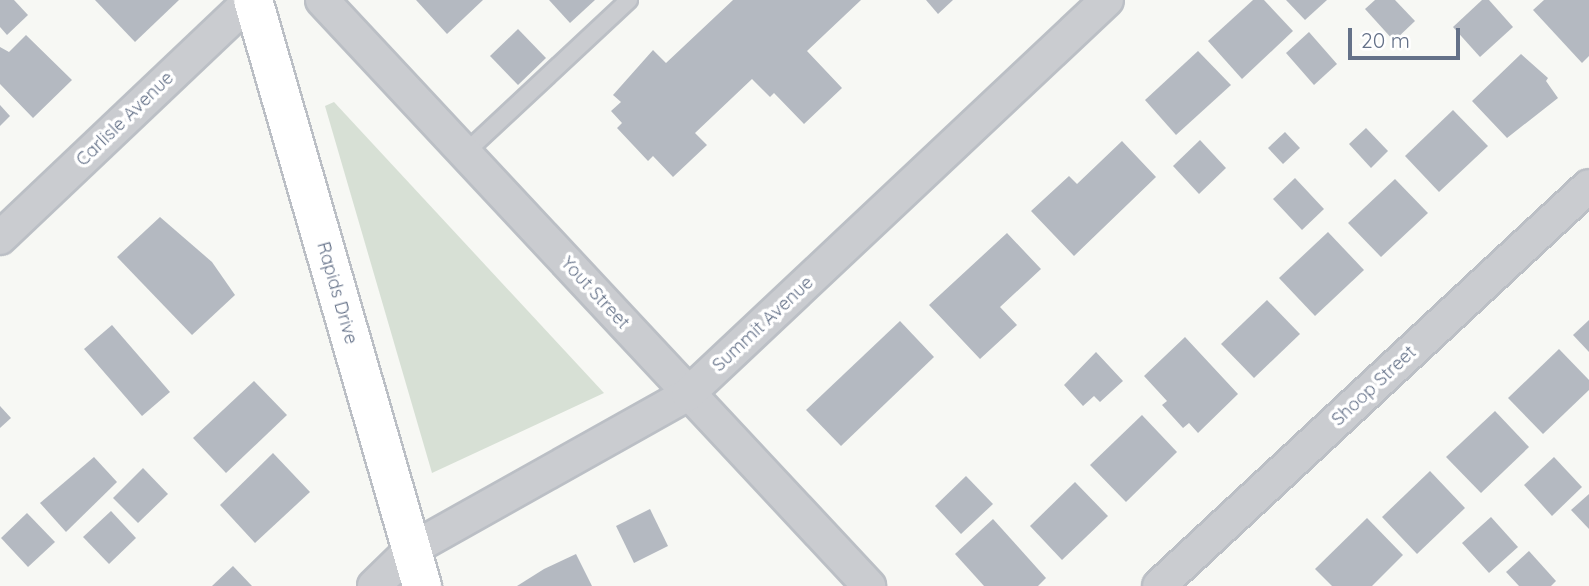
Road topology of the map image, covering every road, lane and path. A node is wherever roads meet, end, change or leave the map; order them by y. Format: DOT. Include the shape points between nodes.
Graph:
graph roads {
  1 [pos="252,0"];
  2 [pos="321,0"];
  3 [pos="629,0"];
  4 [pos="1107,0"];
  5 [pos="466,152"];
  6 [pos="1589,186"];
  7 [pos="0,237"];
  8 [pos="688,394"];
  9 [pos="412,549"];
  10 [pos="374,586"];
  11 [pos="422,586"];
  12 [pos="869,586"];
  13 [pos="1159,586"];
  1 -- 7 [label="street, Carlisle Avenue"];
  1 -- 9 [label="street, Rapids Drive"];
  2 -- 5 [label="street, Yout Street"];
  3 -- 5 [label="lane"];
  4 -- 8 [label="street, Summit Avenue"];
  5 -- 8 [label="street, Yout Street"];
  6 -- 13 [label="street, Shoop Street"];
  8 -- 9 [label="street, Summit Avenue"];
  8 -- 12 [label="street, Yout Street"];
  9 -- 10 [label="street, Summit Avenue"];
  9 -- 11 [label="street, Rapids Drive"];
}
